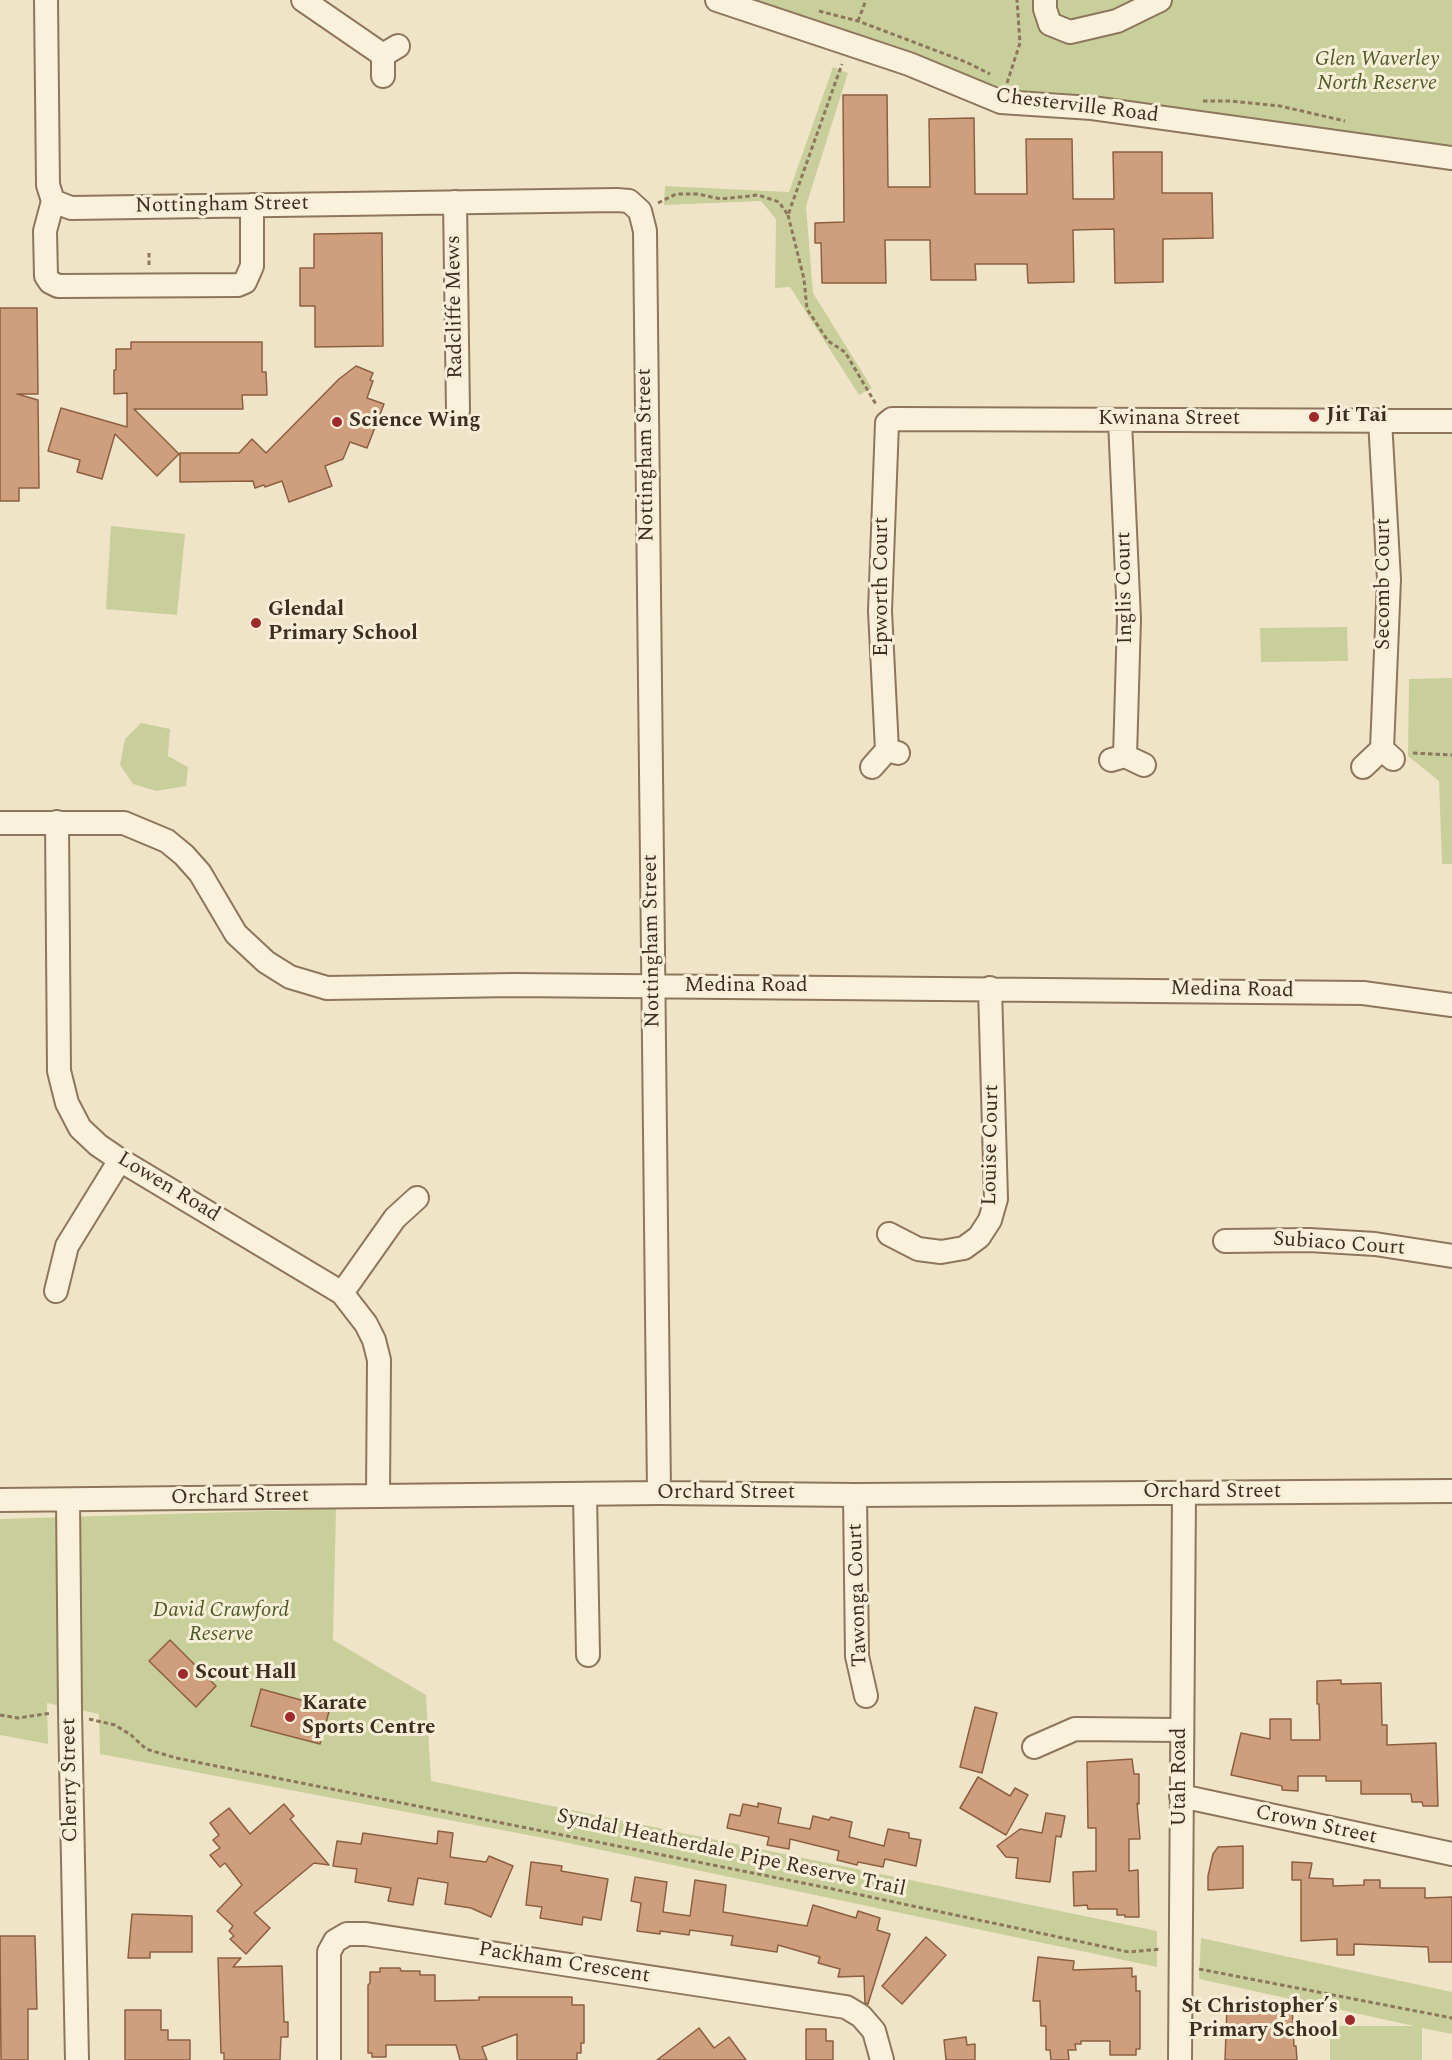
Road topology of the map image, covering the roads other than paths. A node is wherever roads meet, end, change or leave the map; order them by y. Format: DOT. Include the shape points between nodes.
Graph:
graph roads {
  1 [pos="46,0"];
  2 [pos="303,0"];
  3 [pos="717,0"];
  4 [pos="1045,0"];
  5 [pos="1160,0"];
  6 [pos="388,59"];
  7 [pos="1452,158"];
  8 [pos="53,201"];
  9 [pos="455,202"];
  10 [pos="252,205"];
  11 [pos="458,411"];
  12 [pos="1380,420"];
  13 [pos="1120,421"];
  14 [pos="1452,421"];
  15 [pos="887,423"];
  16 [pos="1127,760"];
  17 [pos="872,767"];
  18 [pos="1363,767"];
  19 [pos="57,822"];
  20 [pos="0,823"];
  21 [pos="653,987"];
  22 [pos="990,988"];
  23 [pos="1452,1005"];
  24 [pos="120,1160"];
  25 [pos="417,1198"];
  26 [pos="889,1234"];
  27 [pos="1225,1241"];
  28 [pos="1452,1256"];
  29 [pos="56,1291"];
  30 [pos="342,1293"];
  31 [pos="1452,1491"];
  32 [pos="659,1493"];
  33 [pos="1184,1493"];
  34 [pos="585,1495"];
  35 [pos="855,1495"];
  36 [pos="378,1496"];
  37 [pos="0,1500"];
  38 [pos="68,1500"];
  39 [pos="588,1654"];
  40 [pos="866,1696"];
  41 [pos="1181,1730"];
  42 [pos="1034,1747"];
  43 [pos="1181,1796"];
  44 [pos="1452,1854"];
  45 [pos="77,2060"];
  46 [pos="329,2060"];
  47 [pos="882,2060"];
  48 [pos="1180,2060"];
  1 -- 8 [label="street" via="48,185"];
  2 -- 6 [label="street"];
  3 -- 7 [label="street, Chesterville Road" via="1005,92 1092,108"];
  4 -- 5 [label="street" via="1050,24 1070,32 1117,21"];
  8 -- 10 [label="street, Nottingham Street" via="70,208"];
  8 -- 10 [label="street" via="45,231 46,276 58,286 238,285 245,282 252,266"];
  9 -- 10 [label="street, Nottingham Street"];
  9 -- 11 [label="street, Radcliffe Mews"];
  9 -- 21 [label="street, Nottingham Street" via="617,200 629,201 640,211 645,231"];
  12 -- 13 [label="street, Kwinana Street"];
  12 -- 14 [label="street, Kwinana Street"];
  12 -- 18 [label="street, Secomb Court" via="1389,579 1387,754"];
  13 -- 15 [label="street, Kwinana Street" via="892,419"];
  13 -- 16 [label="street, Inglis Court" via="1129,619"];
  15 -- 17 [label="street, Epworth Court" via="880,611 892,752"];
  19 -- 20 [label="street, Medina Road"];
  19 -- 21 [label="street, Medina Road" via="124,822 166,841 200,873 237,934 266,962 290,977 327,988"];
  19 -- 24 [label="street, Lowen Road" via="59,1071 67,1103 80,1128"];
  21 -- 22 [label="street, Medina Road"];
  21 -- 32 [label="street, Nottingham Street"];
  22 -- 23 [label="street, Medina Road" via="1363,993"];
  22 -- 26 [label="street, Louise Court" via="996,1199 990,1221 979,1238 964,1248 940,1252 918,1249"];
  24 -- 29 [label="street" via="67,1246"];
  24 -- 30 [label="street, Lowen Road"];
  25 -- 30 [label="street" via="394,1218"];
  27 -- 28 [label="street, Subiaco Court" via="1375,1244"];
  30 -- 36 [label="street, Lowen Road" via="366,1324 379,1360"];
  31 -- 33 [label="street, Orchard Street"];
  32 -- 34 [label="street, Orchard Street"];
  32 -- 35 [label="street, Orchard Street"];
  33 -- 35 [label="street, Orchard Street"];
  33 -- 41 [label="street, Utah Road"];
  34 -- 36 [label="street, Orchard Street"];
  34 -- 39 [label="street"];
  35 -- 40 [label="street, Tawonga Court" via="857,1656"];
  36 -- 38 [label="street, Orchard Street"];
  37 -- 38 [label="street, Orchard Street"];
  38 -- 45 [label="street, Cherry Street"];
  41 -- 42 [label="street" via="1075,1729"];
  41 -- 43 [label="street, Utah Road"];
  43 -- 44 [label="street, Crown Street"];
  43 -- 48 [label="street, Utah Road"];
  46 -- 47 [label="street, Packham Crescent" via="329,1952 335,1941 347,1934 846,2007 874,2031"];
}
